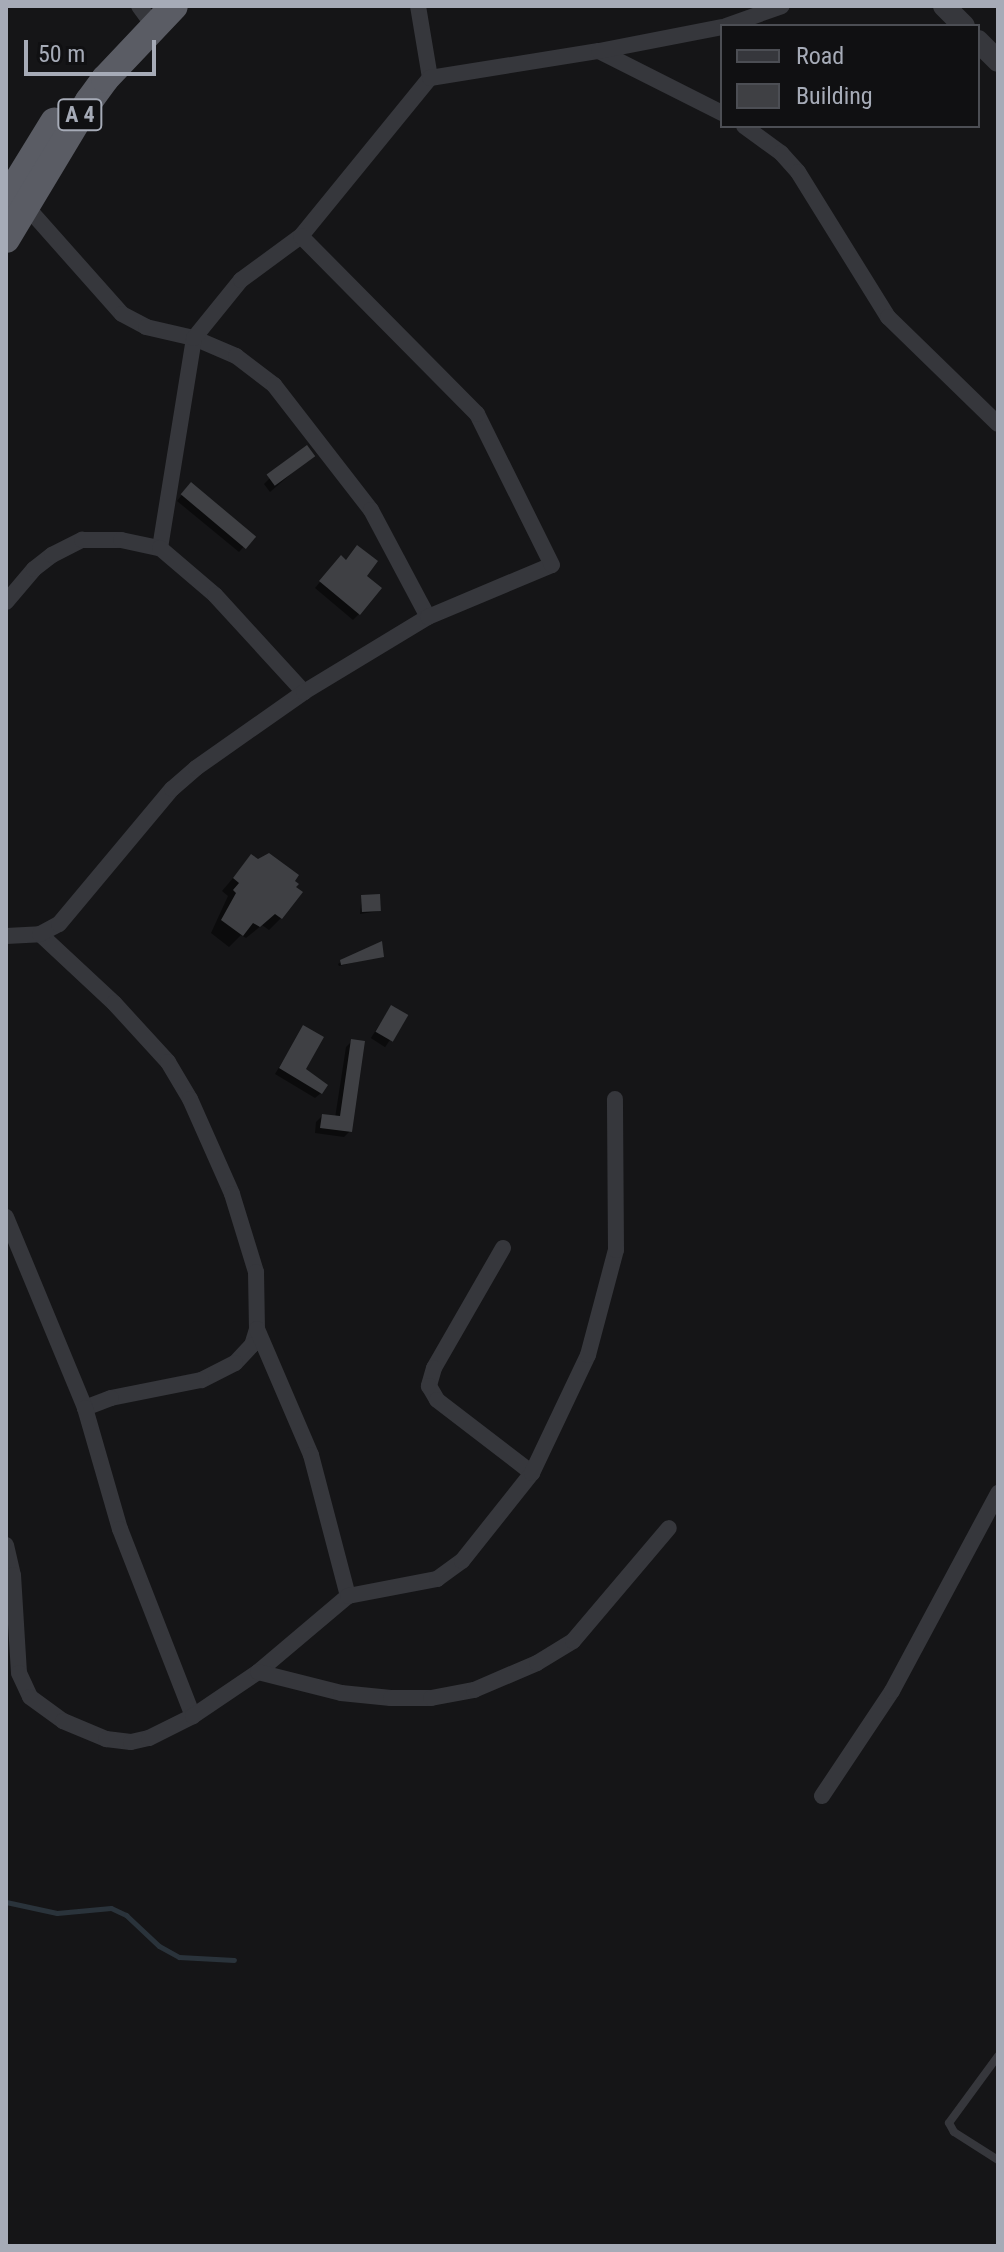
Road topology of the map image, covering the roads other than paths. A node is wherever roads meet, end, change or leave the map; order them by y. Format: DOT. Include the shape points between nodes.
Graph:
graph roads {
  1 [pos="174,6"];
  2 [pos="418,6"];
  3 [pos="782,6"];
  4 [pos="944,6"];
  5 [pos="148,13"];
  6 [pos="730,24"];
  7 [pos="962,24"];
  8 [pos="720,27"];
  9 [pos="980,43"];
  10 [pos="599,51"];
  11 [pos="998,61"];
  12 [pos="430,78"];
  13 [pos="720,112"];
  14 [pos="747,128"];
  15 [pos="16,203"];
  16 [pos="301,236"];
  17 [pos="6,239"];
  18 [pos="194,338"];
  19 [pos="998,424"];
  20 [pos="160,548"];
  21 [pos="6,602"];
  22 [pos="428,617"];
  23 [pos="304,692"];
  24 [pos="40,934"];
  25 [pos="6,936"];
  26 [pos="615,1099"];
  27 [pos="6,1217"];
  28 [pos="503,1248"];
  29 [pos="257,1329"];
  30 [pos="85,1408"];
  31 [pos="532,1473"];
  32 [pos="998,1493"];
  33 [pos="669,1528"];
  34 [pos="6,1545"];
  35 [pos="348,1596"];
  36 [pos="258,1672"];
  37 [pos="193,1716"];
  38 [pos="822,1796"];
  39 [pos="998,2056"];
  40 [pos="998,2160"];
  1 -- 5 [label="highway, A 4"];
  2 -- 12 [label="street"];
  3 -- 6 [label="street"];
  4 -- 7 [label="street"];
  5 -- 15 [label="highway, A 4"];
  8 -- 10 [label="street"];
  9 -- 11 [label="street"];
  10 -- 12 [label="street"];
  10 -- 13 [label="street"];
  12 -- 16 [label="street"];
  14 -- 19 [label="street" via="798,172 896,328"];
  15 -- 17 [label="highway, A 4"];
  15 -- 18 [label="street" via="122,314 146,327"];
  16 -- 18 [label="street" via="241,280"];
  16 -- 22 [label="street" via="477,414 552,565"];
  18 -- 20 [label="street"];
  18 -- 22 [label="street" via="251,365 274,385 371,510"];
  20 -- 21 [label="street" via="82,540 34,569"];
  20 -- 23 [label="street" via="215,595"];
  22 -- 23 [label="street"];
  23 -- 24 [label="street" via="172,789 70,913"];
  24 -- 25 [label="street"];
  24 -- 29 [label="street" via="168,1062 190,1099 252,1253"];
  26 -- 31 [label="street" via="618,1218 608,1289 588,1355"];
  27 -- 30 [label="street"];
  28 -- 31 [label="street" via="434,1368 429,1386 437,1400"];
  29 -- 30 [label="street" via="244,1355 220,1372"];
  29 -- 35 [label="street" via="311,1455"];
  30 -- 37 [label="street" via="120,1529"];
  31 -- 35 [label="street" via="462,1561 437,1579"];
  32 -- 38 [label="street" via="892,1691"];
  33 -- 36 [label="street" via="573,1641 474,1690 391,1698 341,1693"];
  34 -- 37 [label="street" via="19,1673 41,1708 106,1739 131,1742"];
  35 -- 36 [label="street"];
  36 -- 37 [label="street"];
  39 -- 40 [label="lane" via="949,2123 954,2132"];
}
